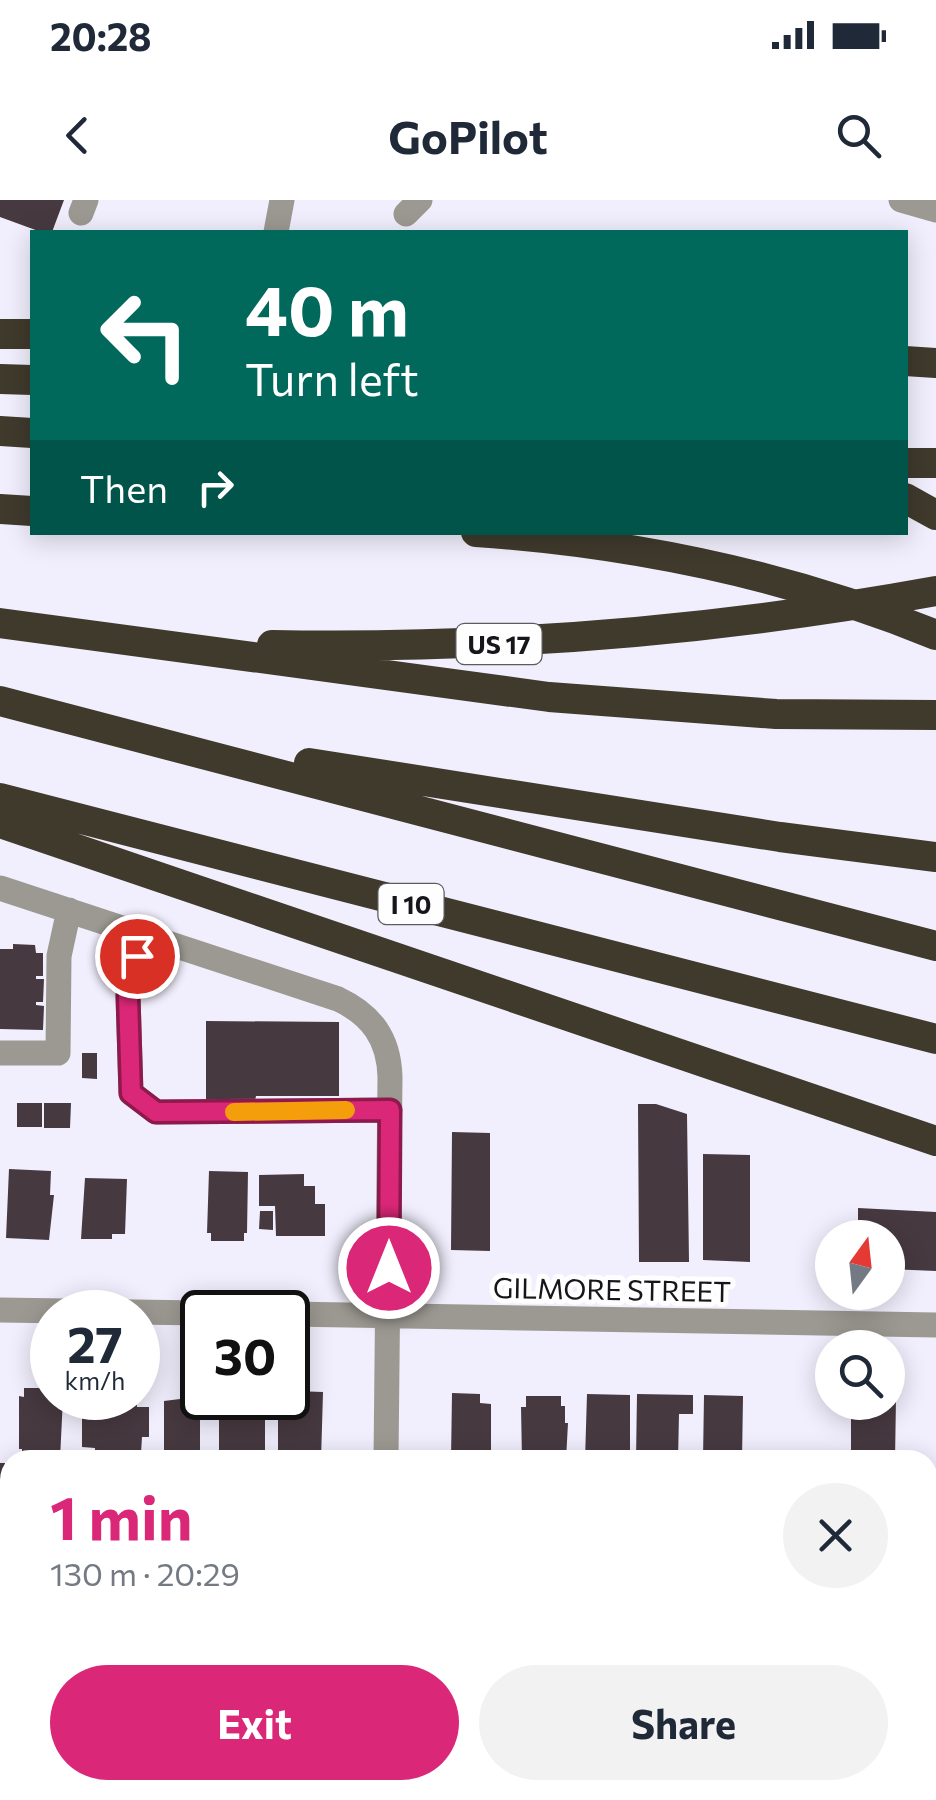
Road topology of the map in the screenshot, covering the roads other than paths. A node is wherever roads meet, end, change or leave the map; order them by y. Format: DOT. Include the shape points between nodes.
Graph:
graph roads {
  1 [pos="282,200"];
  2 [pos="900,200"];
  3 [pos="936,210"];
  4 [pos="276,230"];
  5 [pos="0,334"];
  6 [pos="30,334"];
  7 [pos="908,361"];
  8 [pos="936,362"];
  9 [pos="0,380"];
  10 [pos="30,380"];
  11 [pos="0,431"];
  12 [pos="30,432"];
  13 [pos="908,462"];
  14 [pos="936,463"];
  15 [pos="908,500"];
  16 [pos="0,509"];
  17 [pos="30,511"];
  18 [pos="936,514"];
  19 [pos="510,535"];
  20 [pos="936,591"];
  21 [pos="0,623"];
  22 [pos="59,632"];
  23 [pos="936,635"];
  24 [pos="0,701"];
  25 [pos="31,708"];
  26 [pos="936,715"];
  27 [pos="0,798"];
  28 [pos="0,823"];
  29 [pos="936,857"];
  30 [pos="0,888"];
  31 [pos="69,910"];
  32 [pos="143,934"];
  33 [pos="936,946"];
  34 [pos="936,1039"];
  35 [pos="0,1053"];
  36 [pos="390,1110"];
  37 [pos="936,1141"];
  38 [pos="0,1310"];
  39 [pos="180,1313"];
  40 [pos="310,1314"];
  41 [pos="389,1315"];
  42 [pos="936,1326"];
  43 [pos="386,1450"];
  1 -- 4 [label="street"];
  2 -- 3 [label="street"];
  5 -- 6 [label="highway"];
  7 -- 8 [label="highway"];
  9 -- 10 [label="highway"];
  11 -- 12 [label="highway"];
  13 -- 14 [label="highway"];
  15 -- 18 [label="highway"];
  16 -- 17 [label="highway"];
  19 -- 23 [label="highway, bridge" via="719,567"];
  20 -- 22 [label="highway, US 17" via="741,622 513,643 262,645"];
  21 -- 22 [label="highway, US 17"];
  22 -- 26 [label="highway" via="601,702 776,714"];
  24 -- 25 [label="highway"];
  25 -- 29 [label="highway" via="338,768"];
  25 -- 33 [label="highway"];
  27 -- 34 [label="highway, I 10"];
  28 -- 37 [label="highway"];
  30 -- 31 [label="street"];
  31 -- 32 [label="street"];
  31 -- 35 [label="street" via="59,956 58,1053"];
  32 -- 36 [label="street" via="359,1010 375,1025 388,1054"];
  32 -- 36 [label="street" via="128,996 131,1093 156,1112"];
  36 -- 41 [label="street"];
  38 -- 39 [label="street"];
  40 -- 41 [label="street, GILMORE STREET"];
  41 -- 42 [label="street, GILMORE STREET"];
  41 -- 43 [label="street"];
}
